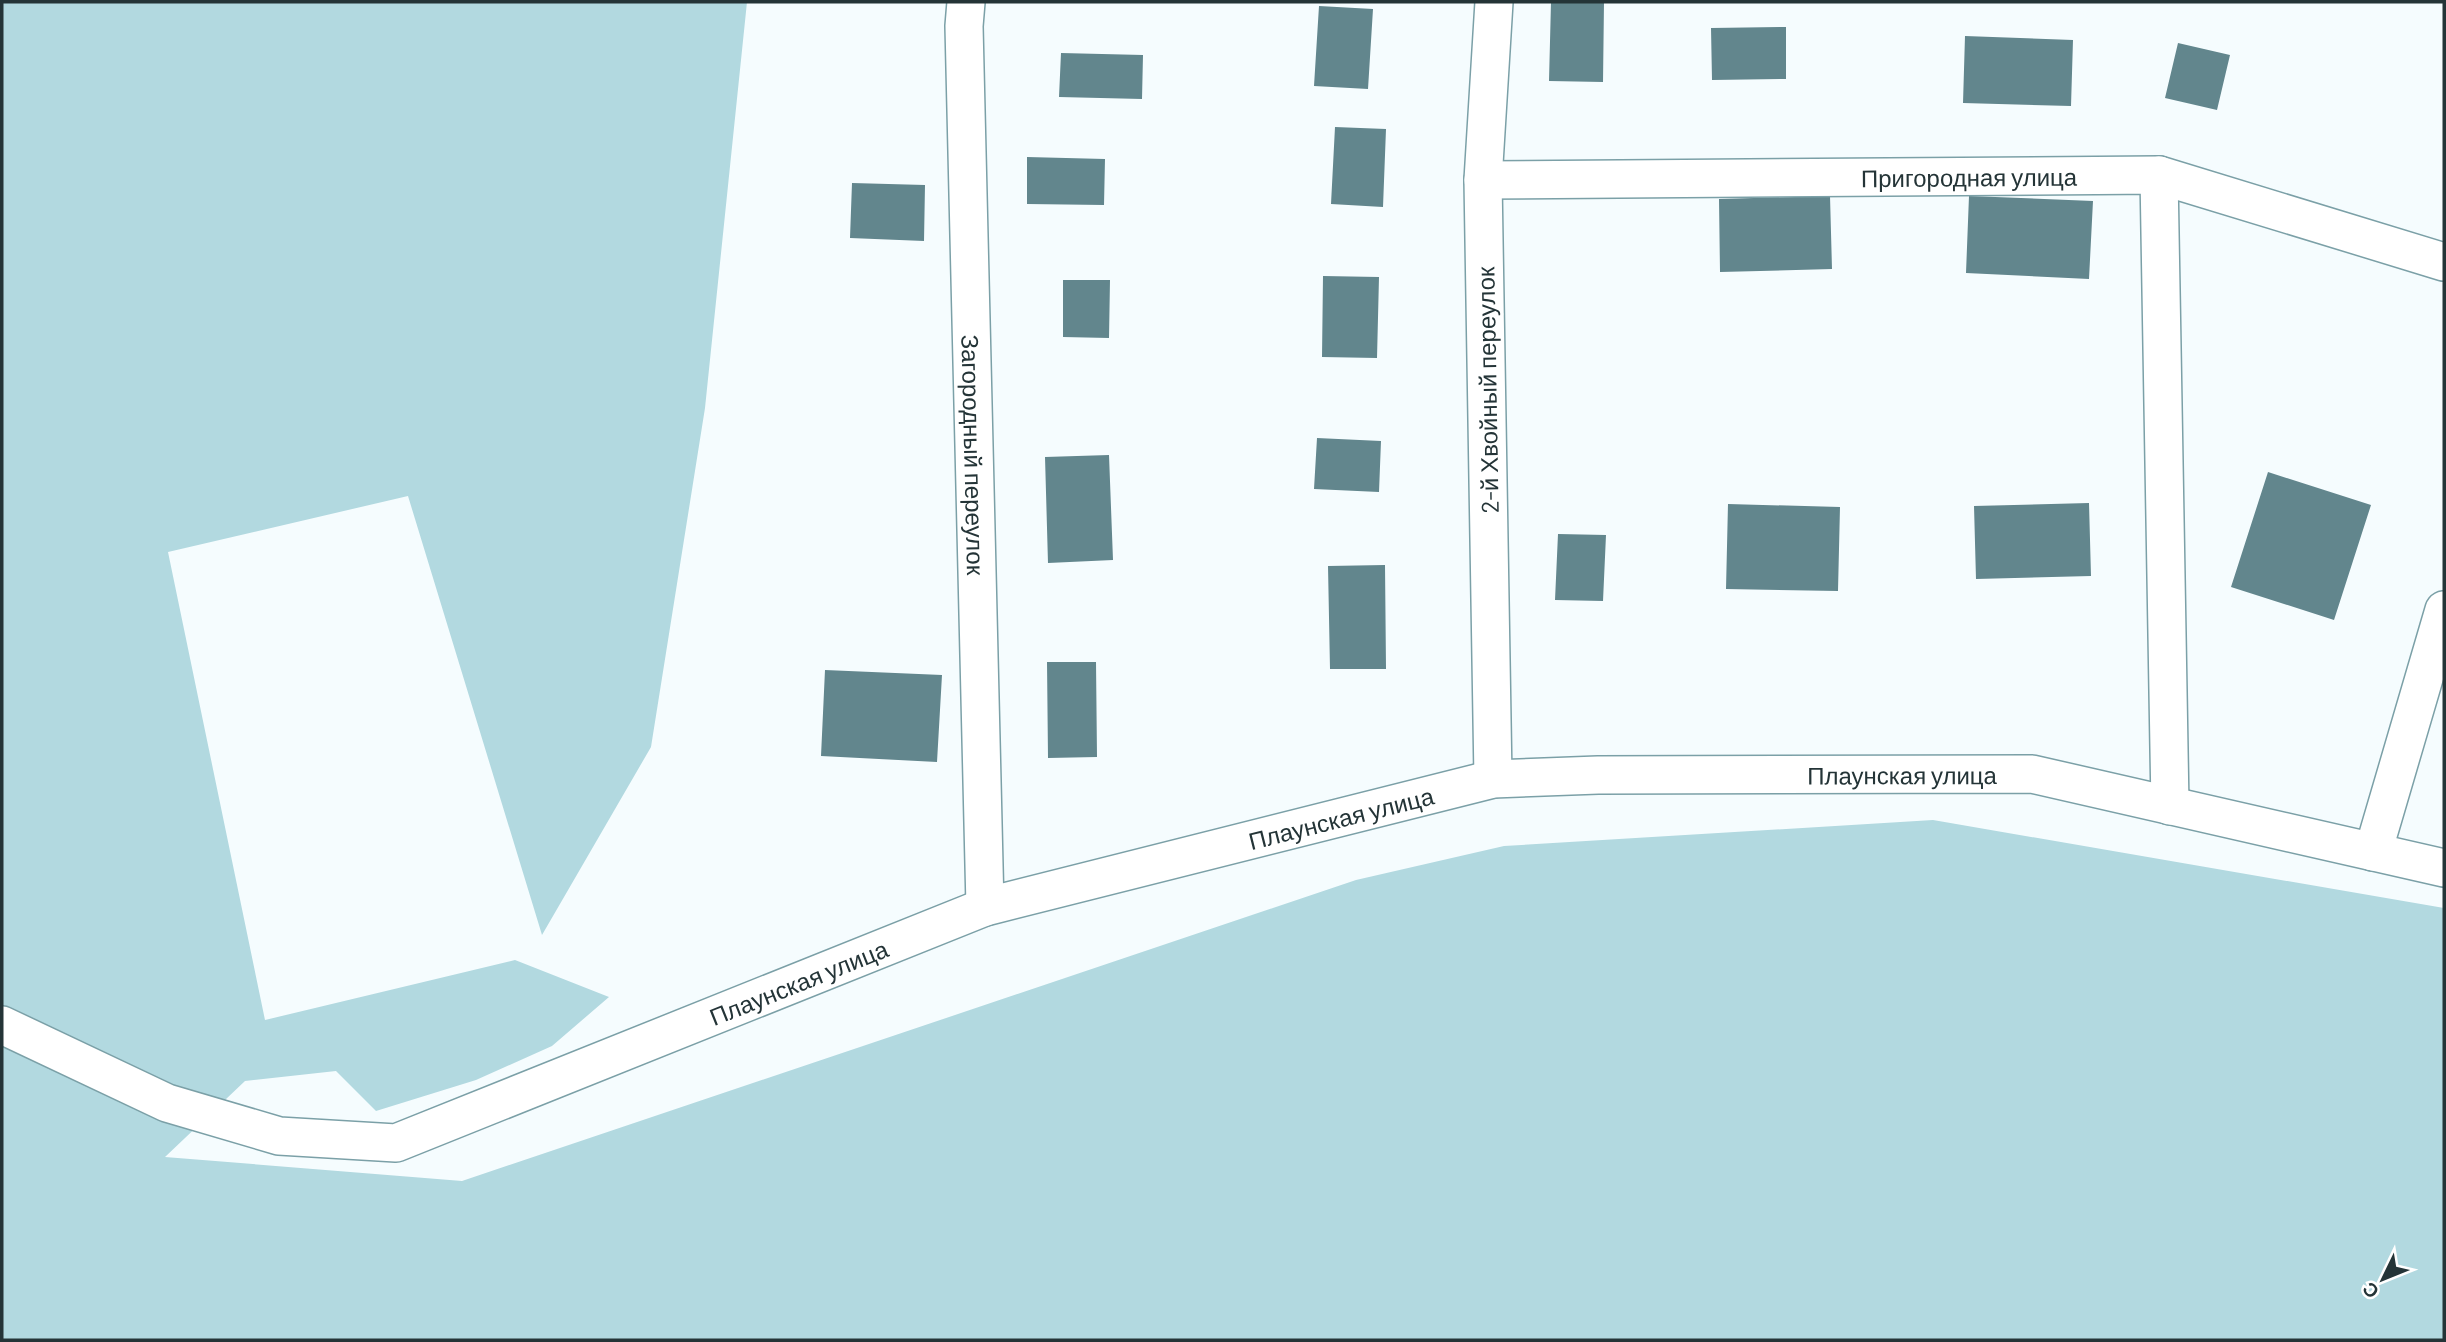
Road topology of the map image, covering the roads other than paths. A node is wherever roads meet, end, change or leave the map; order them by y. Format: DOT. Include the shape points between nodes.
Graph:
graph roads {
  1 [pos="966,2"];
  2 [pos="1494,2"];
  3 [pos="2159,175"];
  4 [pos="1483,180"];
  5 [pos="2444,262"];
  6 [pos="2444,610"];
  7 [pos="1493,779"];
  8 [pos="2170,806"];
  9 [pos="2373,852"];
  10 [pos="2444,869"];
  11 [pos="985,907"];
  12 [pos="2,1025"];
  1 -- 11 [label="street, Загородный переулок"];
  2 -- 4 [label="street, 2-й Хвойный переулок"];
  3 -- 4 [label="street, Пригородная улица"];
  3 -- 5 [label="street, Пригородная улица"];
  3 -- 8 [label="street"];
  4 -- 7 [label="street, 2-й Хвойный переулок"];
  6 -- 9 [label="street"];
  7 -- 8 [label="street, Плаунская улица" via="2032,774"];
  7 -- 11 [label="street, Плаунская улица"];
  8 -- 9 [label="street, Плаунская улица"];
  9 -- 10 [label="street, Плаунская улица"];
  11 -- 12 [label="street, Плаунская улица" via="396,1143 279,1136 167,1103"];
}
